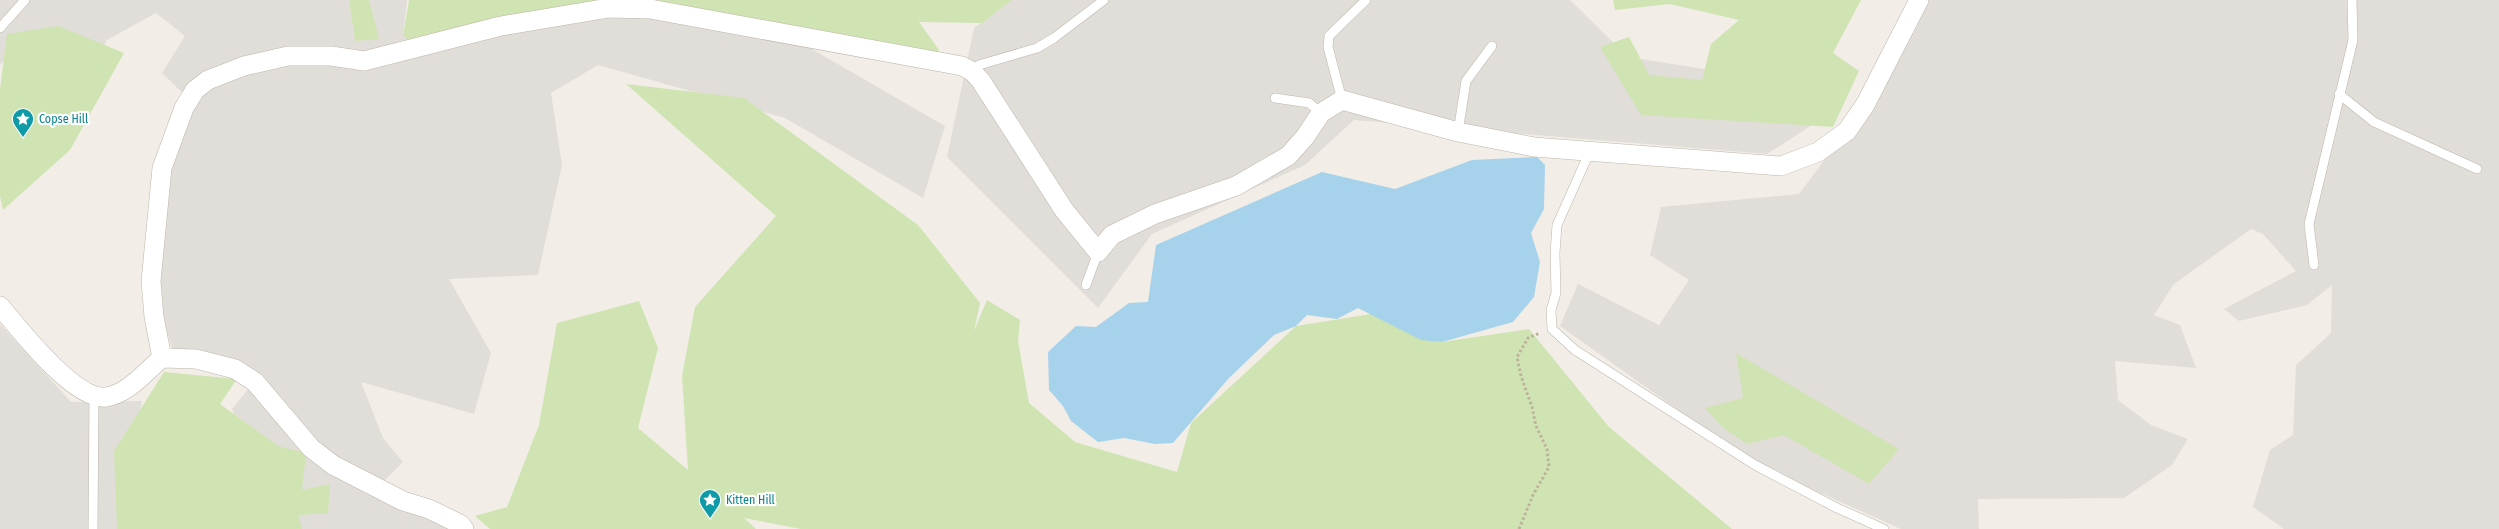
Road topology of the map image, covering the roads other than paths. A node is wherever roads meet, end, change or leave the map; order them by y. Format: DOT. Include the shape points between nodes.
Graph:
graph roads {
  1 [pos="25,0"];
  2 [pos="1104,0"];
  3 [pos="1366,0"];
  4 [pos="1919,0"];
  5 [pos="2352,0"];
  6 [pos="644,4"];
  7 [pos="0,28"];
  8 [pos="1492,46"];
  9 [pos="973,72"];
  10 [pos="2339,94"];
  11 [pos="1275,98"];
  12 [pos="1342,100"];
  13 [pos="1321,112"];
  14 [pos="1458,132"];
  15 [pos="1590,152"];
  16 [pos="2477,169"];
  17 [pos="1098,252"];
  18 [pos="2314,265"];
  19 [pos="1086,285"];
  20 [pos="0,306"];
  21 [pos="162,358"];
  22 [pos="94,395"];
  23 [pos="93,529"];
  24 [pos="464,529"];
  25 [pos="1884,529"];
  1 -- 7 [label="lane"];
  2 -- 9 [label="lane" via="1037,48 979,65"];
  3 -- 12 [label="lane" via="1329,36 1328,47"];
  4 -- 15 [label="street" via="1865,105 1847,131 1818,152 1781,166"];
  5 -- 10 [label="lane" via="2352,40"];
  6 -- 9 [label="street" via="962,66"];
  6 -- 21 [label="street" via="501,26 364,61 331,56 288,56 244,66 208,80 195,90 184,108 162,168 151,281"];
  8 -- 14 [label="lane" via="1466,82"];
  9 -- 17 [label="street" via="1064,210"];
  10 -- 16 [label="lane" via="2374,122"];
  10 -- 18 [label="lane" via="2309,224"];
  11 -- 13 [label="lane" via="1308,103"];
  12 -- 13 [label="street"];
  12 -- 14 [label="street"];
  13 -- 17 [label="street" via="1288,156 1236,186 1155,214 1112,235"];
  14 -- 15 [label="street" via="1534,147"];
  15 -- 25 [label="lane" via="1557,225 1552,329 1575,350 1756,465"];
  17 -- 19 [label="lane"];
  20 -- 22 [label="street" via="36,351 67,378"];
  21 -- 22 [label="street" via="122,392 105,397"];
  21 -- 24 [label="street" via="196,359 235,370 254,382 311,448 333,464 403,501 460,524"];
  22 -- 23 [label="lane"];
}
